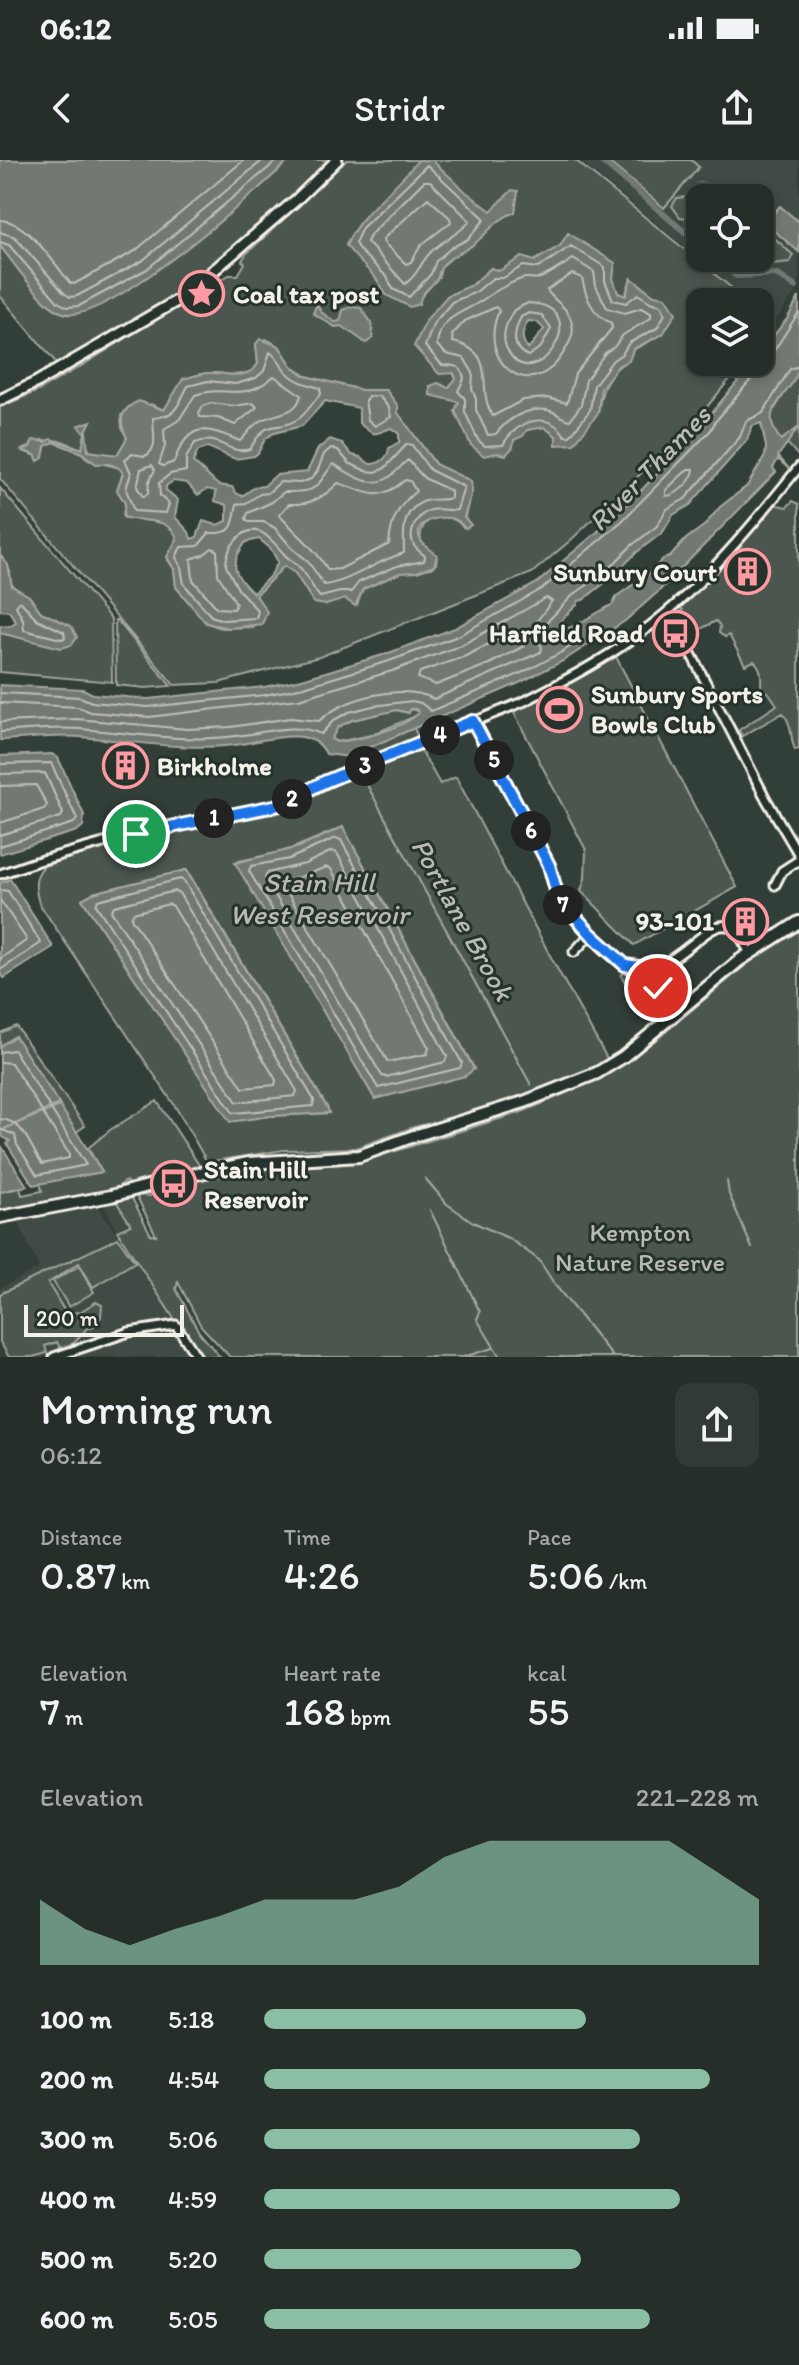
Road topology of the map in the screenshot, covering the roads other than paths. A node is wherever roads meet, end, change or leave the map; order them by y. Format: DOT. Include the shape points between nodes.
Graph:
graph roads {
  1 [pos="337,160"];
  2 [pos="1,398"];
  3 [pos="799,467"];
  4 [pos="669,611"];
  5 [pos="473,721"];
  6 [pos="799,858"];
  7 [pos="0,874"];
  8 [pos="775,885"];
  9 [pos="799,922"];
  10 [pos="591,934"];
  11 [pos="574,952"];
  12 [pos="750,953"];
  13 [pos="653,969"];
  14 [pos="639,999"];
  15 [pos="0,1217"];
  16 [pos="54,1357"];
  17 [pos="197,1357"];
  1 -- 2 [label="main road" via="180,299"];
  3 -- 4 [label="street"];
  4 -- 5 [label="street" via="580,672"];
  4 -- 6 [label="street"];
  5 -- 7 [label="street" via="279,805 136,834"];
  5 -- 10 [label="street" via="549,865 558,897"];
  6 -- 8 [label="street" via="782,871"];
  9 -- 12 [label="highway"];
  10 -- 11 [label="street"];
  10 -- 13 [label="street" via="625,965"];
  12 -- 13 [label="street" via="736,931 719,926"];
  12 -- 15 [label="highway" via="635,1049 597,1073 498,1112 359,1156 249,1163"];
  13 -- 14 [label="street" via="658,988"];
  16 -- 17 [label="street" via="129,1332 176,1325"];
}
